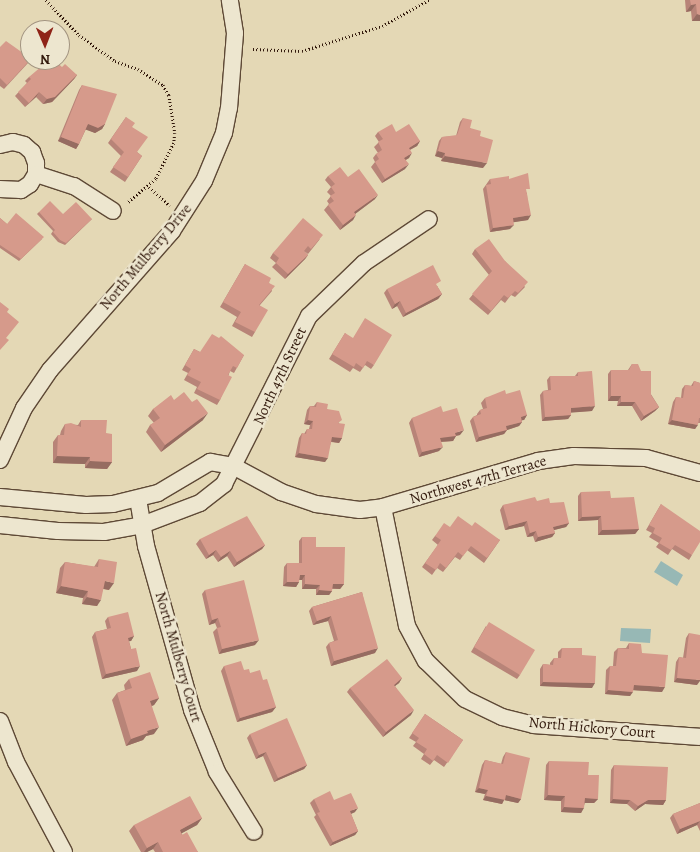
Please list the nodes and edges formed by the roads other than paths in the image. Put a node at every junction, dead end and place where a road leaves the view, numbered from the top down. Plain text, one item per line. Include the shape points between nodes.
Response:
1 (230, 0) edge
2 (0, 145) edge
3 (36, 174) junction
4 (0, 189) edge
5 (113, 211) road end
6 (429, 219) dead end
7 (0, 460) edge
8 (233, 466) junction
9 (700, 473) edge
10 (0, 497) edge
11 (138, 499) junction
12 (382, 507) junction
13 (142, 525) junction
14 (0, 526) edge
15 (0, 721) edge
16 (700, 737) edge
17 (254, 832) dead end
18 (64, 852) edge

1 - 7 street, North Mulberry Drive via 235,33 229,108 224,133 204,181 172,231 50,370 24,408
2 - 3 street via 12,142 24,145 32,152
3 - 4 street via 21,190
3 - 5 street via 74,186
6 - 8 street, North 47th Street via 364,263 309,316 252,435
8 - 11 street via 210,462 158,493
8 - 12 street, Northwest 47th Terrace via 281,492 316,504 336,509
8 - 13 street, North 47th Street via 224,484 200,503
9 - 12 street, Northwest 47th Terrace via 646,458 574,456 507,469
10 - 11 street via 86,505
11 - 13 street, North Mulberry Court
12 - 16 street, North Hickory Court via 407,626 426,661 465,699 502,717 534,725
13 - 14 street, North 47th Street via 88,532
13 - 17 street, North Mulberry Court via 181,677 195,718 217,772
15 - 18 street via 23,776

